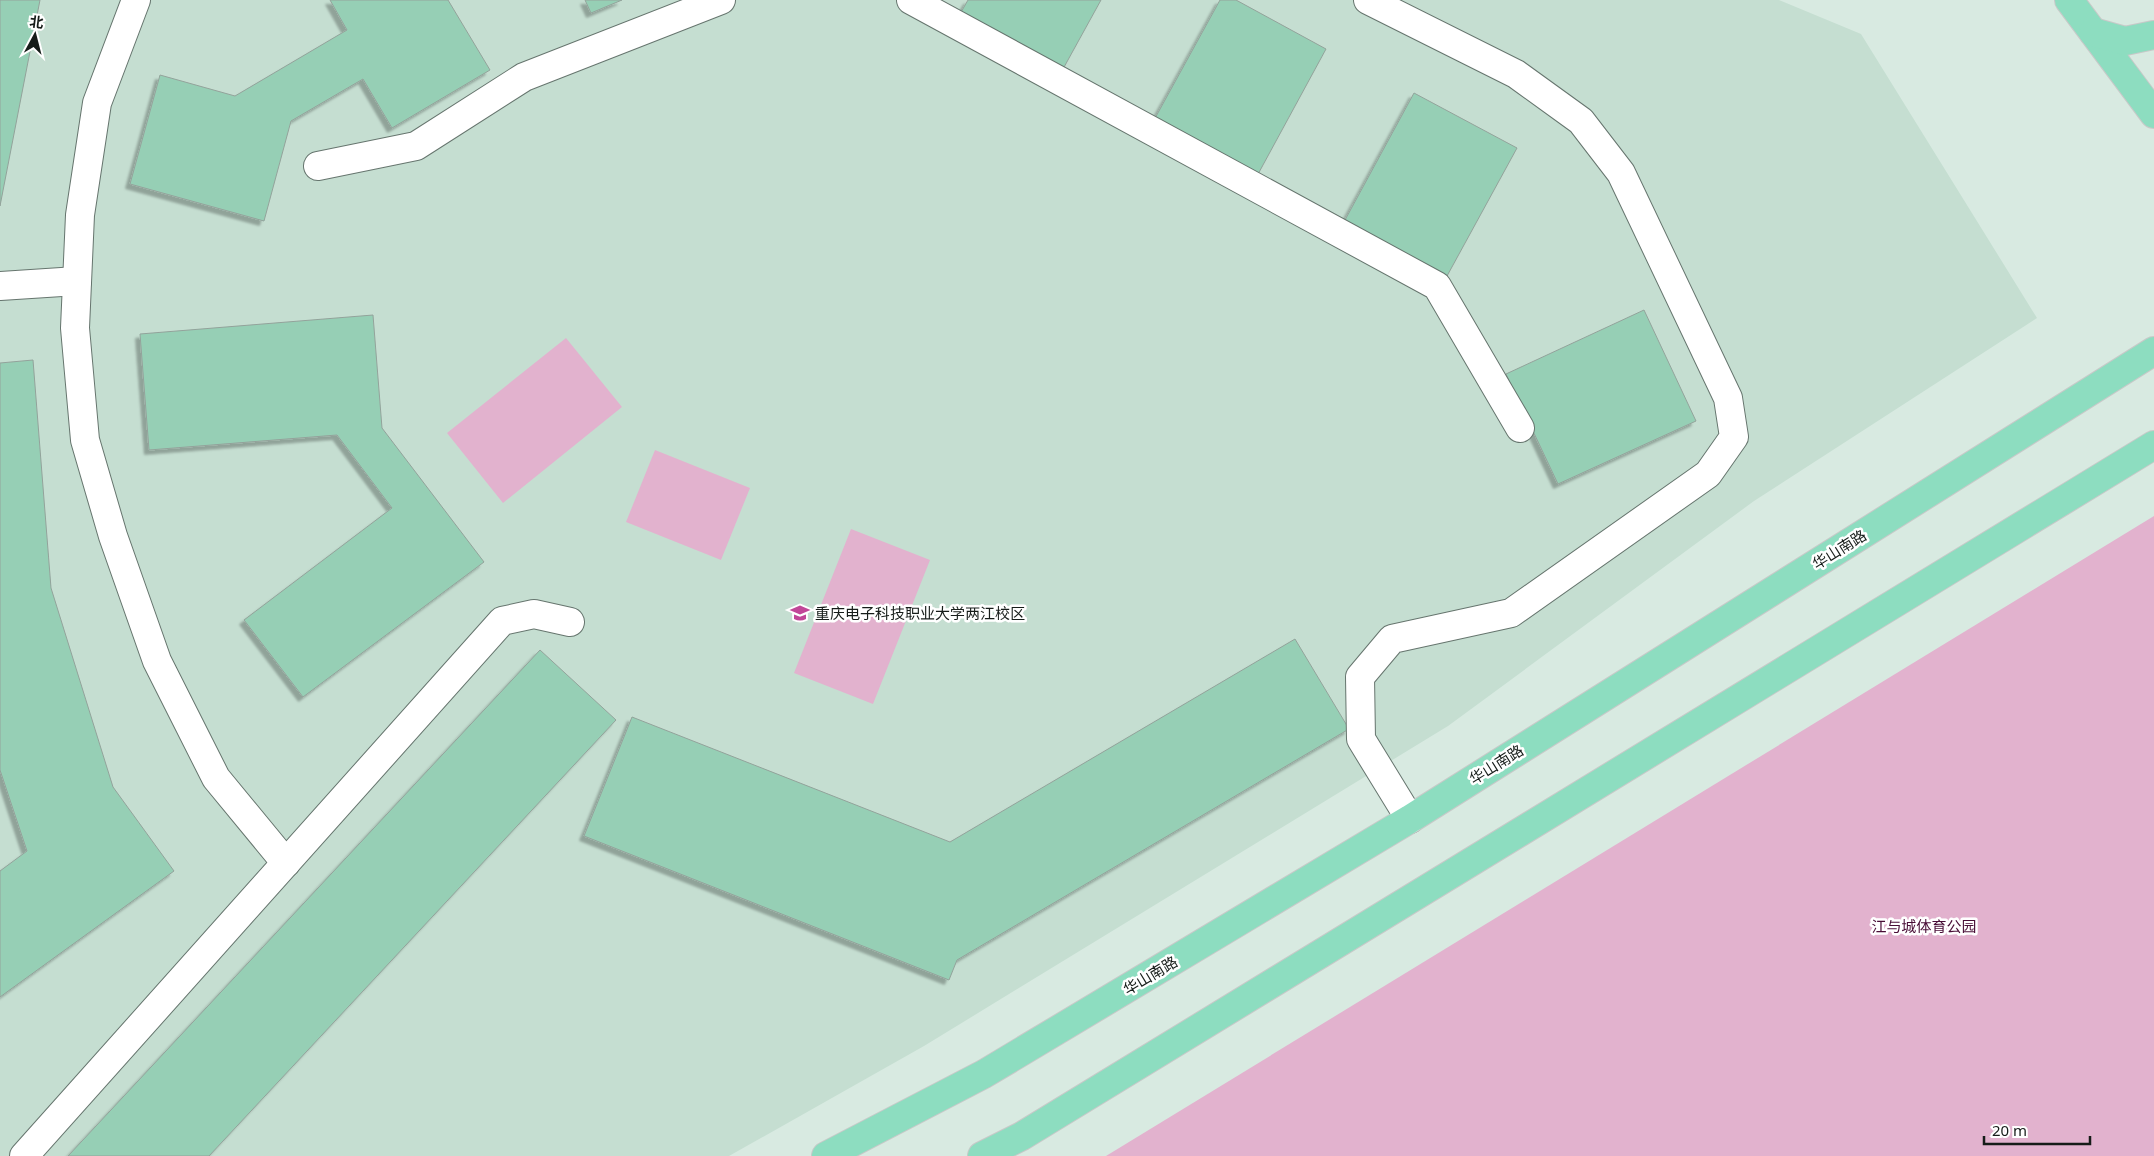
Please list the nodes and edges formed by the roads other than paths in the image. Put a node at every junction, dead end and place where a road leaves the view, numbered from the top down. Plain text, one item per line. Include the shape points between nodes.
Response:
1 (136, 0) edge
2 (721, 0) edge
3 (911, 0) edge
4 (1368, 0) edge
5 (2069, 0) edge
6 (2093, 32) junction
7 (2154, 36) edge
8 (2154, 114) edge
9 (318, 166) dead end
10 (77, 281) junction
11 (0, 286) edge
12 (2154, 351) edge
13 (1520, 428) dead end
14 (2154, 445) edge
15 (570, 622) dead end
16 (1410, 819) junction
17 (286, 863) junction
18 (24, 1156) edge
19 (826, 1156) edge
20 (982, 1156) edge

1 - 10 lane via 97,103 80,214
2 - 9 lane via 524,77 416,146
3 - 13 lane via 1437,286
4 - 16 lane via 1516,74 1581,121 1621,173 1728,398 1734,437 1708,474 1511,612 1392,639 1360,678 1361,739
5 - 6 main road
6 - 7 main road via 2125,40
6 - 8 main road
10 - 11 lane
10 - 17 lane via 75,328 85,440 113,536 157,661 216,778
12 - 16 main road, 华山南路
14 - 20 main road via 1022,1136
15 - 17 lane via 534,614 502,621
16 - 19 main road, 华山南路 via 984,1074
17 - 18 lane

